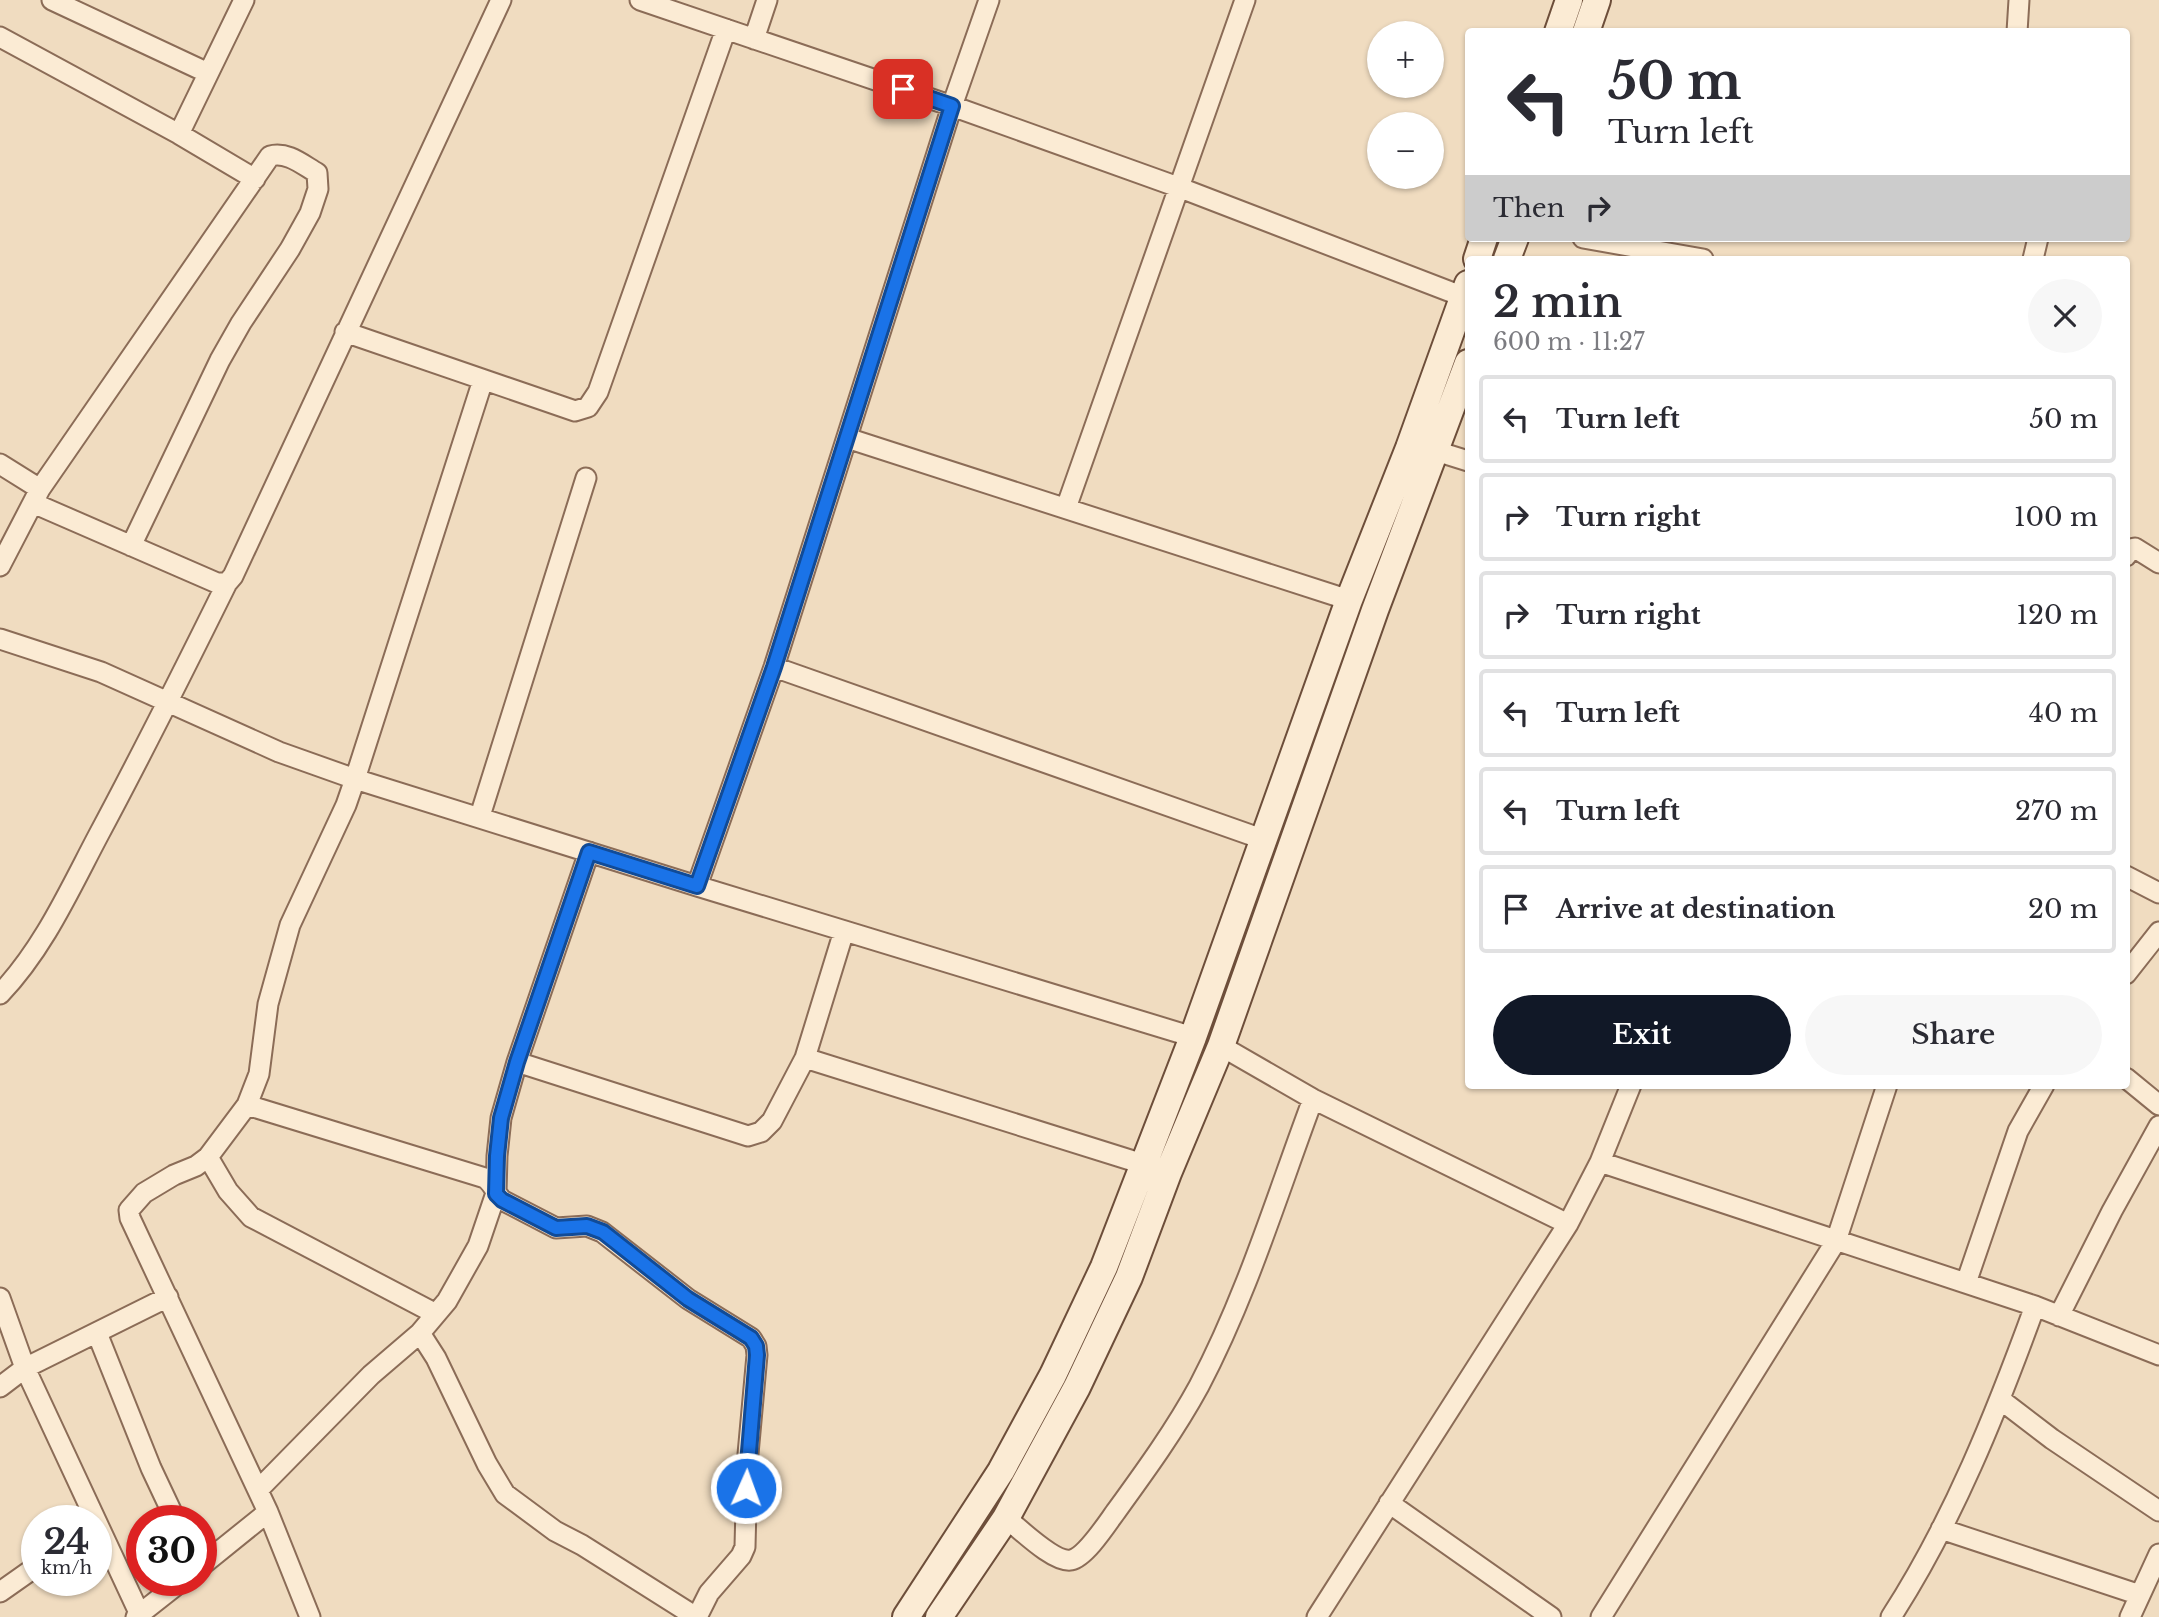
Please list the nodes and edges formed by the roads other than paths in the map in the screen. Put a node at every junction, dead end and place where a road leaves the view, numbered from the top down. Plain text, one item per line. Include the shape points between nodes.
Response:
1 (52, 0) edge
2 (244, 0) edge
3 (501, 0) edge
4 (640, 0) edge
5 (767, 0) edge
6 (989, 0) edge
7 (1245, 0) edge
8 (1569, 0) edge
9 (1597, 0) edge
10 (2019, 0) edge
11 (1559, 28) edge
12 (1587, 28) edge
13 (2017, 28) edge
14 (726, 29) junction
15 (0, 37) edge
16 (754, 39) junction
17 (208, 73) junction
18 (952, 106) junction
19 (179, 134) junction
20 (255, 179) junction
21 (1178, 187) junction
22 (1606, 242) edge
23 (1686, 256) edge
24 (1465, 291) edge
25 (1465, 294) edge
26 (345, 332) junction
27 (1465, 371) edge
28 (483, 380) junction
29 (847, 438) junction
30 (1436, 451) junction
31 (1465, 460) edge
32 (0, 464) edge
33 (586, 478) dead end
34 (37, 496) junction
35 (1066, 508) junction
36 (131, 546) junction
37 (2130, 549) edge
38 (2159, 563) edge
39 (0, 566) edge
40 (227, 583) junction
41 (1349, 600) junction
42 (0, 639) edge
43 (774, 667) junction
44 (169, 702) junction
45 (355, 779) junction
46 (480, 816) junction
47 (1265, 840) junction
48 (589, 852) junction
49 (2130, 878) edge
50 (697, 886) junction
51 (2159, 893) edge
52 (844, 931) junction
53 (2159, 932) edge
54 (2130, 969) edge
55 (0, 994) edge
56 (1193, 1037) junction
57 (1221, 1046) junction
58 (805, 1058) junction
59 (517, 1062) junction
60 (2130, 1081) edge
61 (1629, 1089) edge
62 (1886, 1089) edge
63 (2043, 1089) edge
64 (1313, 1099) junction
65 (247, 1105) junction
66 (2159, 1105) edge
67 (2159, 1126) edge
68 (208, 1157) junction
69 (1600, 1162) junction
70 (1143, 1164) junction
71 (496, 1194) junction
72 (1568, 1223) junction
73 (1836, 1241) junction
74 (1966, 1283) junction
75 (169, 1297) junction
76 (0, 1298) edge
77 (2035, 1306) junction
78 (436, 1314) junction
79 (2059, 1316) junction
80 (97, 1333) junction
81 (420, 1333) junction
82 (2159, 1355) edge
83 (25, 1368) junction
84 (0, 1387) edge
85 (2001, 1400) junction
86 (258, 1490) junction
87 (1389, 1503) junction
88 (89, 1505) edge
89 (168, 1505) edge
90 (2159, 1511) edge
91 (268, 1512) junction
92 (1006, 1518) junction
93 (1941, 1529) junction
94 (217, 1552) edge
95 (2159, 1554) edge
96 (112, 1556) edge
97 (21, 1577) edge
98 (0, 1592) edge
99 (2140, 1595) junction
100 (163, 1596) edge
101 (139, 1616) edge
102 (310, 1617) edge
103 (696, 1617) edge
104 (906, 1617) edge
105 (939, 1617) edge
106 (1317, 1617) edge
107 (1551, 1617) edge
108 (1601, 1617) edge
109 (1891, 1617) edge
110 (2130, 1617) edge

1 - 17 street
2 - 17 street
3 - 26 street
4 - 14 street
5 - 16 street
6 - 18 street
7 - 21 street
8 - 11 main road
9 - 12 main road
10 - 13 street
14 - 16 street
14 - 28 street via 598,392 588,407 575,411
15 - 19 street
16 - 18 street
17 - 19 street
18 - 21 street
18 - 29 street
19 - 20 street
20 - 34 street
20 - 36 street via 270,156 278,153 317,173 320,181 310,213 290,249 220,360
21 - 24 street
21 - 35 street
22 - 23 street
25 - 41 main road
26 - 28 street
26 - 40 street
27 - 30 main road
28 - 45 street
29 - 35 street
29 - 43 street
30 - 31 street
30 - 57 main road
32 - 34 street
33 - 46 street
34 - 36 street
34 - 39 street
35 - 41 street
36 - 40 street via 217,583
37 - 38 street
40 - 44 street
41 - 47 main road
42 - 44 street via 101,672
43 - 47 street
43 - 50 street
44 - 45 street via 278,752
44 - 55 street via 48,930
45 - 46 street
45 - 65 street via 290,925 268,1004 259,1074
46 - 48 street
47 - 56 main road
48 - 50 street
48 - 59 street
49 - 51 street
50 - 52 street
52 - 56 street
52 - 58 street
53 - 54 street
56 - 70 main road
57 - 64 street
57 - 92 main road via 1105,1330
58 - 59 street via 772,1122 748,1136
58 - 70 street
59 - 71 street via 501,1118
60 - 66 street
61 - 69 street
62 - 73 street
63 - 74 street via 2018,1131
64 - 72 street
64 - 92 street via 1231,1317 1199,1386 1161,1449 1105,1526 1081,1555 1058,1559
65 - 68 street
65 - 71 street via 485,1178
67 - 79 street
68 - 75 street via 144,1193 129,1210
68 - 78 street via 228,1191 251,1217
69 - 72 street
69 - 73 street
70 - 104 main road via 1104,1267 1053,1375 1001,1471
71 - 78 street via 478,1246
71 - 103 street via 556,1228 587,1226 603,1232 756,1346 745,1547
72 - 87 street
73 - 74 street
73 - 108 street
74 - 77 street
75 - 80 street
75 - 86 street
76 - 83 street
77 - 79 street
77 - 85 street
78 - 81 street
79 - 82 street
80 - 83 street
80 - 89 street
81 - 86 street via 371,1375
81 - 103 street via 505,1494 555,1531
83 - 84 street
83 - 88 street
85 - 90 street
85 - 93 street
86 - 91 street
87 - 106 street
87 - 107 street
91 - 94 street
91 - 102 street
92 - 105 main road
93 - 99 street
93 - 109 street
95 - 99 street
96 - 101 street
97 - 98 street
99 - 110 street
100 - 101 street

